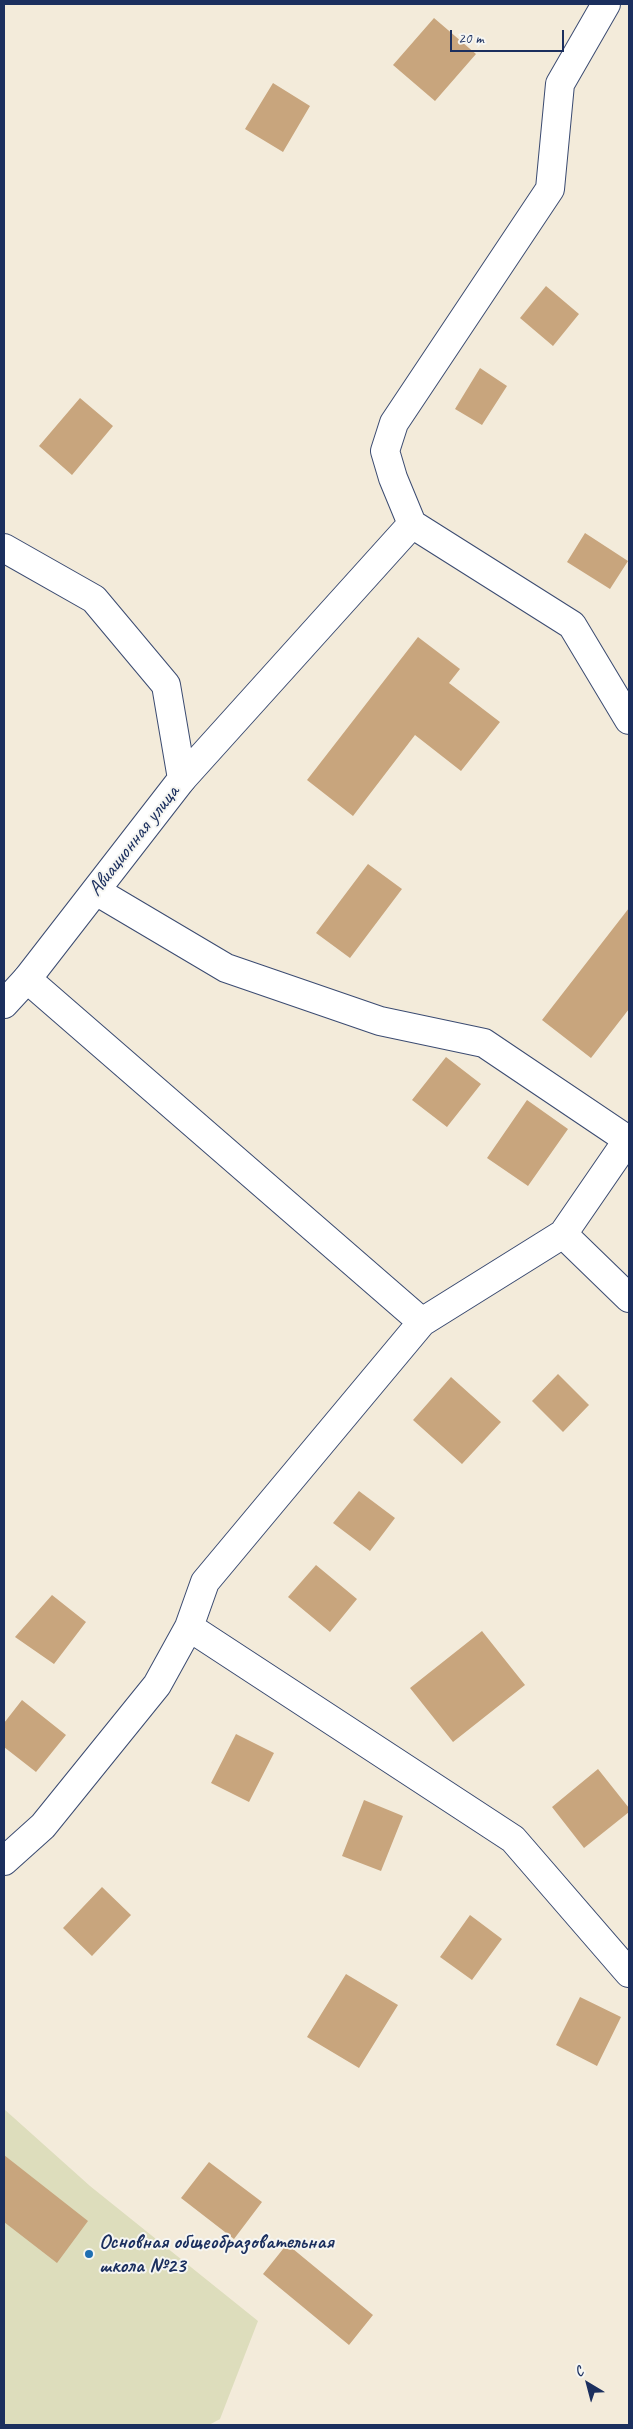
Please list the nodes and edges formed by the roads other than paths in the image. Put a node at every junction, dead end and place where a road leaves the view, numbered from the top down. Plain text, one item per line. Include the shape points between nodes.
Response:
1 (606, 4) edge
2 (412, 524) junction
3 (4, 548) edge
4 (629, 720) edge
5 (182, 779) junction
6 (96, 891) junction
7 (27, 979) junction
8 (4, 1004) edge
9 (629, 1139) edge
10 (563, 1234) junction
11 (629, 1298) edge
12 (422, 1322) junction
13 (189, 1627) junction
14 (4, 1861) edge
15 (629, 1974) edge

1 - 2 street via 560,84 550,189 394,422 386,451
2 - 4 street via 572,625
2 - 5 street
3 - 5 street, Авиационная улица via 94,599 166,685
5 - 6 street, Авиационная улица
6 - 7 street, Авиационная улица
6 - 9 street via 226,968 380,1021 484,1043
7 - 8 street, Авиационная улица
7 - 12 street
9 - 10 street
10 - 11 street
10 - 12 street
12 - 13 street via 205,1582
13 - 14 street via 157,1685 43,1826
13 - 15 street via 513,1839

